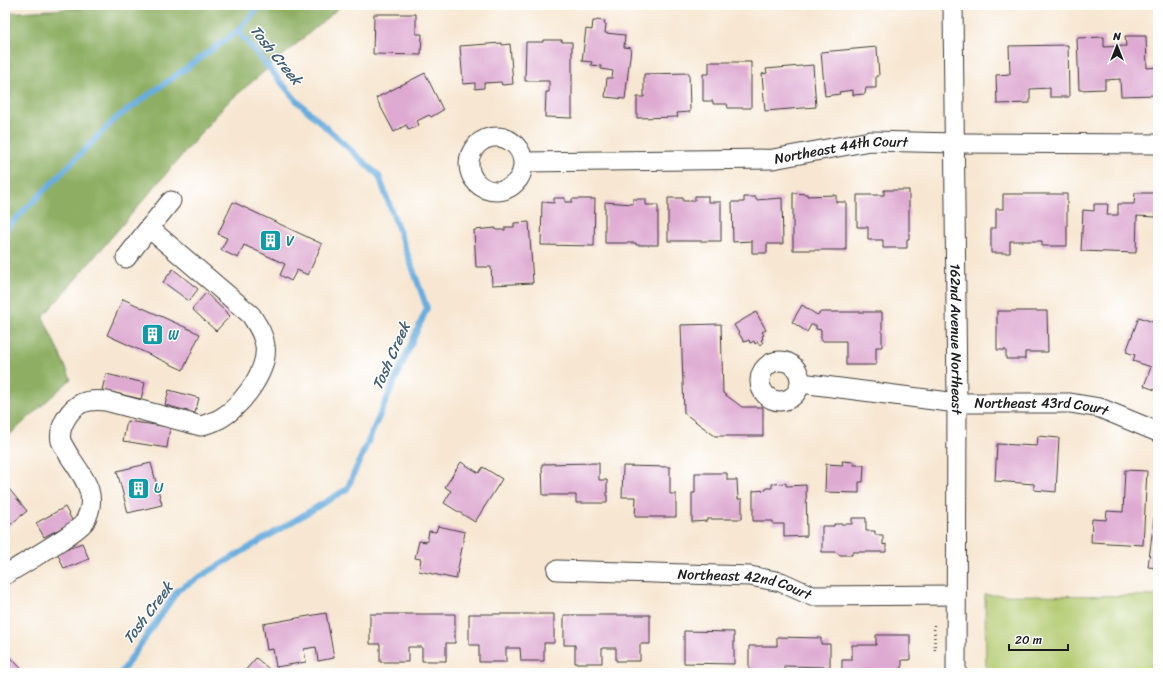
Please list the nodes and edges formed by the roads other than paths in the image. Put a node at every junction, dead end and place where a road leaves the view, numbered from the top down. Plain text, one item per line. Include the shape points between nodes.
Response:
1 (953, 5) edge
2 (955, 143) junction
3 (1158, 144) edge
4 (524, 162) dead end
5 (172, 201) dead end
6 (149, 228) junction
7 (126, 258) dead end
8 (801, 383) dead end
9 (957, 403) junction
10 (1158, 432) edge
11 (557, 570) dead end
12 (5, 575) edge
13 (956, 595) junction
14 (956, 673) edge

1 - 2 street, 162nd Avenue Northeast
2 - 3 street, Northeast 44th Court
2 - 4 street, Northeast 44th Court via 870,141 773,160
2 - 9 street, 162nd Avenue Northeast
5 - 6 street
6 - 7 street
6 - 12 street via 251,315 262,333 266,347 263,366 256,382 230,412 216,421 201,426 106,401 95,400 81,404 70,413 62,426 61,440 88,484 91,498 85,522
8 - 9 street, Northeast 43rd Court
9 - 10 street, Northeast 43rd Court via 1070,403 1100,408
9 - 13 street, 162nd Avenue Northeast
11 - 13 street, Northeast 42nd Court via 750,576 781,582 812,596
13 - 14 street, 162nd Avenue Northeast

